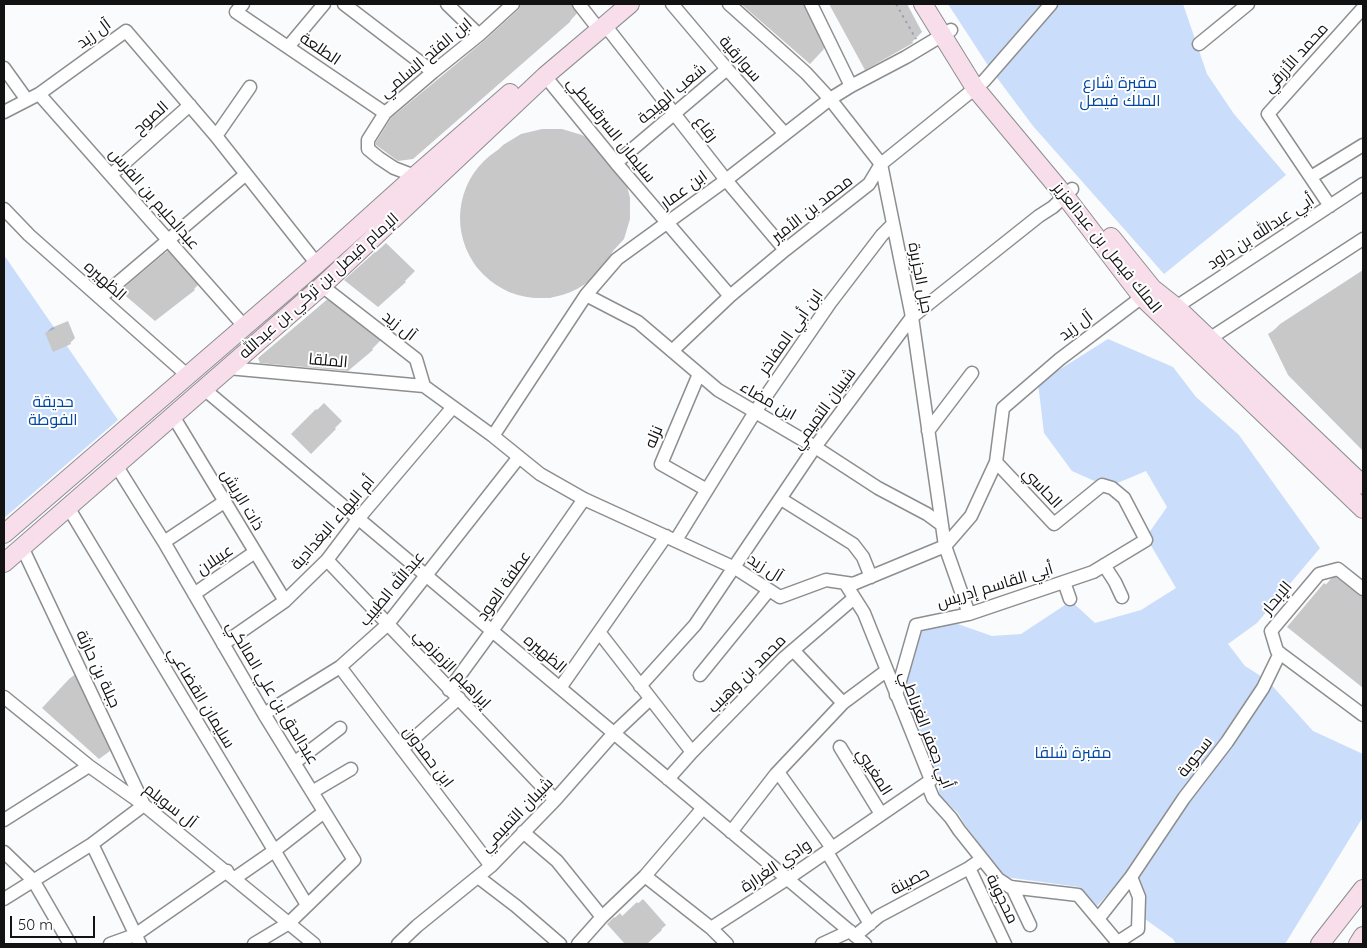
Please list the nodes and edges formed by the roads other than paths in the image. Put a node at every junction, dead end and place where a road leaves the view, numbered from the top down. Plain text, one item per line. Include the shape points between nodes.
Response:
1 (324, 4) edge
2 (344, 4) edge
3 (447, 4) edge
4 (513, 4) edge
5 (579, 4) edge
6 (615, 4) edge
7 (630, 4) edge
8 (672, 4) edge
9 (729, 4) edge
10 (811, 4) edge
11 (923, 4) edge
12 (936, 4) edge
13 (1050, 4) edge
14 (1248, 4) edge
15 (240, 8) edge
16 (1363, 8) edge
17 (599, 23) junction
18 (946, 33) junction
19 (479, 35) junction
20 (1199, 44) dead end
21 (288, 47) junction
22 (4, 68) edge
23 (727, 69) junction
24 (432, 72) junction
25 (545, 76) junction
26 (980, 85) junction
27 (851, 86) junction
28 (250, 87) dead end
29 (39, 94) junction
30 (830, 99) junction
31 (28, 100) junction
32 (190, 105) junction
33 (4, 112) edge
34 (385, 113) junction
35 (674, 114) junction
36 (785, 134) junction
37 (216, 136) junction
38 (1363, 145) edge
39 (616, 163) junction
40 (881, 164) junction
41 (246, 174) junction
42 (111, 175) junction
43 (415, 176) junction
44 (1311, 178) junction
45 (726, 180) junction
46 (1363, 184) edge
47 (1068, 192) junction
48 (1330, 206) junction
49 (4, 209) edge
50 (667, 223) junction
51 (893, 224) junction
52 (168, 239) junction
53 (1363, 239) edge
54 (785, 250) junction
55 (317, 264) junction
56 (322, 286) junction
57 (586, 295) junction
58 (730, 296) junction
59 (1142, 297) junction
60 (100, 298) junction
61 (1176, 307) junction
62 (912, 317) junction
63 (244, 326) junction
64 (1209, 339) junction
65 (672, 350) junction
66 (228, 368) junction
67 (972, 373) dead end
68 (699, 374) junction
69 (187, 375) junction
70 (424, 386) junction
71 (204, 389) junction
72 (453, 407) junction
73 (755, 412) junction
74 (172, 416) junction
75 (928, 432) junction
76 (494, 436) junction
77 (815, 447) junction
78 (519, 457) junction
79 (996, 462) junction
80 (116, 465) junction
81 (1363, 485) edge
82 (707, 490) junction
83 (584, 499) junction
84 (781, 499) junction
85 (224, 502) junction
86 (68, 507) junction
87 (1363, 509) edge
88 (358, 519) junction
89 (942, 525) junction
90 (4, 534) edge
91 (671, 538) junction
92 (1146, 540) joint
93 (164, 542) junction
94 (945, 546) junction
95 (22, 547) junction
96 (255, 552) junction
97 (327, 560) junction
98 (4, 563) edge
99 (1104, 565) junction
100 (735, 568) junction
101 (426, 576) junction
102 (871, 577) junction
103 (1064, 582) junction
104 (845, 583) junction
105 (1363, 589) edge
106 (769, 590) junction
107 (194, 594) junction
108 (1122, 597) dead end
109 (854, 598) junction
110 (1070, 599) dead end
111 (285, 601) junction
112 (969, 614) junction
113 (387, 625) junction
114 (492, 631) junction
115 (599, 632) junction
116 (223, 644) junction
117 (793, 650) junction
118 (1280, 654) junction
119 (340, 667) junction
120 (886, 671) junction
121 (700, 675) dead end
122 (640, 686) junction
123 (560, 688) junction
124 (454, 694) junction
125 (896, 695) junction
126 (4, 697) edge
127 (650, 699) junction
128 (843, 703) junction
129 (264, 714) junction
130 (1363, 715) edge
131 (340, 728) dead end
132 (614, 733) junction
133 (840, 747) dead end
134 (402, 749) junction
135 (692, 752) junction
136 (294, 763) junction
137 (89, 766) junction
138 (351, 770) dead end
139 (778, 772) junction
140 (668, 779) junction
141 (927, 782) junction
142 (312, 792) junction
143 (555, 800) junction
144 (144, 805) junction
145 (703, 808) junction
146 (324, 812) junction
147 (881, 814) junction
148 (4, 820) edge
149 (523, 832) junction
150 (731, 832) junction
151 (92, 844) junction
152 (830, 850) junction
153 (274, 851) junction
154 (4, 852) edge
155 (982, 859) junction
156 (491, 866) junction
157 (969, 868) junction
158 (231, 874) junction
159 (645, 876) junction
160 (478, 877) junction
161 (1131, 877) junction
162 (787, 879) junction
163 (33, 880) junction
164 (1012, 887) junction
165 (1363, 889) edge
166 (4, 899) edge
167 (307, 905) junction
168 (602, 917) junction
169 (1098, 919) junction
170 (289, 923) junction
171 (870, 924) junction
172 (1030, 925) dead end
173 (712, 928) junction
174 (853, 933) junction
175 (1363, 936) edge
176 (138, 940) edge
177 (1118, 943) edge
178 (70, 944) edge
179 (110, 944) edge
180 (254, 944) edge
181 (314, 944) edge
182 (398, 944) edge
183 (560, 944) edge
184 (578, 944) edge
185 (727, 944) edge
186 (822, 944) edge
187 (866, 944) edge
188 (1005, 944) edge
189 (1320, 944) edge
190 (1358, 944) edge

1 - 21 street
2 - 24 street
3 - 19 street
4 - 19 street, ابن الفتح السلمي
5 - 17 street, رفاع
6 - 17 main road, الإمام فيصل بن تركي بن عبدالله
7 - 17 main road, الإمام فيصل بن تركي بن عبدالله
8 - 23 street, سوارقية
9 - 30 street, جبل الجزيرة
10 - 27 street
11 - 18 main road, الملك فيصل بن عبدالعزيز
12 - 18 main road, الملك فيصل بن عبدالعزيز
13 - 26 street, محمد بن الأمير
14 - 20 street
15 - 21 street, الطلعة
16 - 44 street, محمد الأزرقي via 1268,114
17 - 25 main road, الإمام فيصل بن تركي بن عبدالله
17 - 35 street, رفاع
17 - 43 main road, الإمام فيصل بن تركي بن عبدالله
18 - 26 main road, الملك فيصل بن عبدالعزيز
18 - 27 street, ابن عمار
19 - 24 street, ابن الفتح السلمي
21 - 34 street, الطلعة
22 - 31 street
23 - 35 street, شعب الهيجة
23 - 36 street, سوارقية
24 - 34 street, ابن الفتح السلمي
25 - 39 street, سليمان السرقسطي
25 - 56 main road, الإمام فيصل بن تركي بن عبدالله
26 - 40 street, محمد بن الأمير
26 - 47 main road, الملك فيصل بن عبدالعزيز
27 - 30 street, ابن عمار
28 - 37 street
29 - 31 street, آل زيد
29 - 32 street, آل زيد via 126,30
29 - 42 street, عبدالحليم بن الفرس
30 - 36 street, ابن عمار
30 - 40 street, جبل الجزيرة
31 - 33 street, آل زيد
32 - 37 street, آل زيد
32 - 42 street, الصوح
34 - 43 street, ابن الفتح السلمي via 368,140 368,149 394,168
35 - 39 street, شعب الهيجة
35 - 45 street, رفاع
36 - 45 street, ابن عمار
37 - 41 street, آل زيد
38 - 44 street
39 - 50 street, سليمان السرقسطي
40 - 51 street, جبل الجزيرة
40 - 54 street, محمد بن الأمير via 869,184
41 - 52 street
41 - 55 street, آل زيد
42 - 52 street, عبدالحليم بن الفرس
43 - 55 main road, الإمام فيصل بن تركي بن عبدالله
44 - 48 street, محمد الأزرقي
45 - 50 street, ابن عمار
45 - 54 street, رفاع
46 - 48 street, أبي عبدالله بن داود
47 - 59 main road, الملك فيصل بن عبدالعزيز
47 - 61 main road, الملك فيصل بن عبدالعزيز via 1152,288
47 - 62 street, شيبان التميمي
48 - 61 street, أبي عبدالله بن داود
49 - 60 street, الظهيره
50 - 57 street, ابن عمار via 617,259
50 - 58 street, سليمان السرقسطي
51 - 62 street, جبل الجزيرة
51 - 73 street, ابن أبي المفاخر via 830,302
52 - 60 street
52 - 63 street, عبدالحليم بن الفرس
53 - 64 street
54 - 58 street, محمد بن الأمير
55 - 63 main road, الإمام فيصل بن تركي بن عبدالله
56 - 66 main road, الإمام فيصل بن تركي بن عبدالله
56 - 70 street, آل زيد via 416,359
57 - 65 street, ابن مضاء via 638,322
57 - 76 street, ابن عمار
58 - 65 street, محمد بن الأمير
59 - 79 street, آل زيد via 1060,359 1004,408
59 - 87 main road, الملك فيصل بن عبدالعزيز
60 - 69 street, الظهيره
61 - 64 main road, الملك فيصل بن عبدالعزيز
62 - 75 street, جبل الجزيرة
62 - 77 street, شيبان التميمي
63 - 69 main road, الإمام فيصل بن تركي بن عبدالله
64 - 81 main road, الملك فيصل بن عبدالعزيز
65 - 68 street, ابن مضاء
66 - 70 street, الملقا
66 - 71 main road, الإمام فيصل بن تركي بن عبدالله
67 - 75 street
68 - 73 street, ابن مضاء via 718,390
68 - 82 street, نزله via 661,464
69 - 90 main road, الإمام فيصل بن تركي بن عبدالله
70 - 72 street, آل زيد
71 - 74 main road, الإمام فيصل بن تركي بن عبدالله
71 - 88 street, الظهيره
72 - 76 street, آل زيد
72 - 88 street, أم البهاء البغدادية
73 - 77 street, ابن مضاء
73 - 82 street, ابن أبي المفاخر
74 - 80 main road, الإمام فيصل بن تركي بن عبدالله
74 - 85 street, ذات الريش
75 - 89 street, جبل الجزيرة
76 - 78 street, آل زيد
77 - 84 street, شيبان التميمي
77 - 89 street, ابن مضاء
78 - 83 street, آل زيد via 540,474
78 - 101 street, عبدالله الطبيب
79 - 92 street, الحاسي via 1054,524 1102,485 1112,488 1124,498
79 - 94 street, آل زيد via 971,516
80 - 86 main road, الإمام فيصل بن تركي بن عبدالله
80 - 93 street, عبدالحق بن علي المالكي
82 - 91 street, ابن أبي المفاخر
83 - 91 street, آل زيد
83 - 114 street, عطفة العود
84 - 100 street, شيبان التميمي
84 - 102 street via 853,544 863,557
85 - 93 street
85 - 96 street, ذات الريش
86 - 95 main road, الإمام فيصل بن تركي بن عبدالله
86 - 153 street, سليمان القضاعي
88 - 97 street, أم البهاء البغدادية
88 - 101 street, الظهيره
89 - 94 street, جبل الجزيرة
91 - 100 street, آل زيد
91 - 115 street, ابن أبي المفاخر
92 - 99 street, أبي القاسم إدريس
93 - 107 street, عبدالحق بن علي المالكي
94 - 102 street, آل زيد
94 - 112 street, جبل الجزيرة
95 - 98 main road, الإمام فيصل بن تركي بن عبدالله
95 - 144 street, جبلة بن حارثة
96 - 107 street, عبيلان
96 - 111 street, ذات الريش
97 - 111 street, أم البهاء البغدادية
97 - 113 street, إبراهيم الزمزمي
99 - 103 street, أبي القاسم إدريس
99 - 108 street
100 - 106 street, آل زيد
100 - 122 street, شيبان التميمي via 695,625
101 - 113 street, عبدالله الطبيب
101 - 114 street, الظهيره
102 - 104 street, آل زيد via 852,584
103 - 110 street
103 - 112 street, أبي القاسم إدريس
104 - 106 street, آل زيد via 826,580 780,597
104 - 109 street, أبي جعفر الغرناطي
105 - 118 street, الإبحار via 1338,568 1319,574 1271,631
106 - 121 street
107 - 116 street, عبدالحق بن علي المالكي
109 - 117 street, محمد بن وهيب
109 - 120 street, أبي جعفر الغرناطي via 864,613
111 - 116 street, أم البهاء البغدادية
112 - 125 street, أبي القاسم إدريس via 916,625
113 - 119 street, عبدالله الطبيب
113 - 124 street, إبراهيم الزمزمي
114 - 123 street, الظهيره
114 - 124 street, عطفة العود
115 - 122 street
115 - 123 street, ابن أبي المفاخر
116 - 129 street, عبدالحق بن علي المالكي
117 - 128 street
117 - 135 street, محمد بن وهيب
118 - 130 street
118 - 161 street, سحوبة via 1263,688 1227,742 1184,798
119 - 129 street, عبدالله الطبيب
119 - 134 street, ابن حمدون
120 - 125 street, أبي جعفر الغرناطي
120 - 128 street
122 - 127 street
123 - 132 street, الظهيره
124 - 134 street, عطفة العود
124 - 143 street, إبراهيم الزمزمي
125 - 141 street, أبي جعفر الغرناطي via 931,780
126 - 137 street, آل سويلم
127 - 132 street, شيبان التميمي
127 - 135 street
128 - 139 street
129 - 136 street, عبدالحق بن علي المالكي
131 - 136 street
132 - 140 street, الظهيره
132 - 143 street, شيبان التميمي
133 - 147 street, المغيبي
134 - 156 street, ابن حمدون
135 - 140 street, محمد بن وهيب
136 - 142 street, عبدالحق بن علي المالكي
137 - 144 street, آل سويلم
137 - 148 street
138 - 142 street
139 - 150 street
139 - 152 street
140 - 145 street, الظهيره
141 - 147 street, وادي الغرارة
141 - 155 street, أبي جعفر الغرناطي via 933,798
142 - 146 street, عبدالحق بن علي المالكي
143 - 149 street, شيبان التميمي
144 - 151 street
144 - 158 street, آل سويلم
145 - 150 street, الظهيره
145 - 159 street
146 - 153 street
146 - 167 street, عبدالحق بن علي المالكي via 354,860
147 - 152 street, وادي الغرارة
149 - 156 street, شيبان التميمي
149 - 168 street via 557,861
150 - 162 street, الظهيره
151 - 163 street
151 - 176 street
152 - 162 street, وادي الغرارة
152 - 171 street
153 - 158 street
153 - 167 street, سليمان القضاعي
154 - 163 street
155 - 157 street, حصينة
155 - 164 street, أبي جعفر الغرناطي via 998,879
156 - 160 street, شيبان التميمي
157 - 171 street, حصينة via 879,916
157 - 188 street, محجوبة
158 - 170 street, آل سويلم
158 - 176 street
159 - 168 street
159 - 173 street
160 - 182 street, شيبان التميمي
160 - 183 street
161 - 169 street, سحوبة
161 - 177 street via 1139,897 1138,930
162 - 173 street, وادي الغرارة
162 - 174 street, الظهيره
163 - 166 street
163 - 178 street
164 - 169 street via 1078,895
164 - 172 street
165 - 189 main road
167 - 170 street, عبدالحق بن علي المالكي
168 - 184 street
169 - 177 street
170 - 180 street, عبدالحق بن علي المالكي
170 - 181 street, آل سويلم
171 - 174 street, حصينة
173 - 185 street
174 - 186 street, حصينة
174 - 187 street, الظهيره
175 - 190 main road
176 - 179 street

